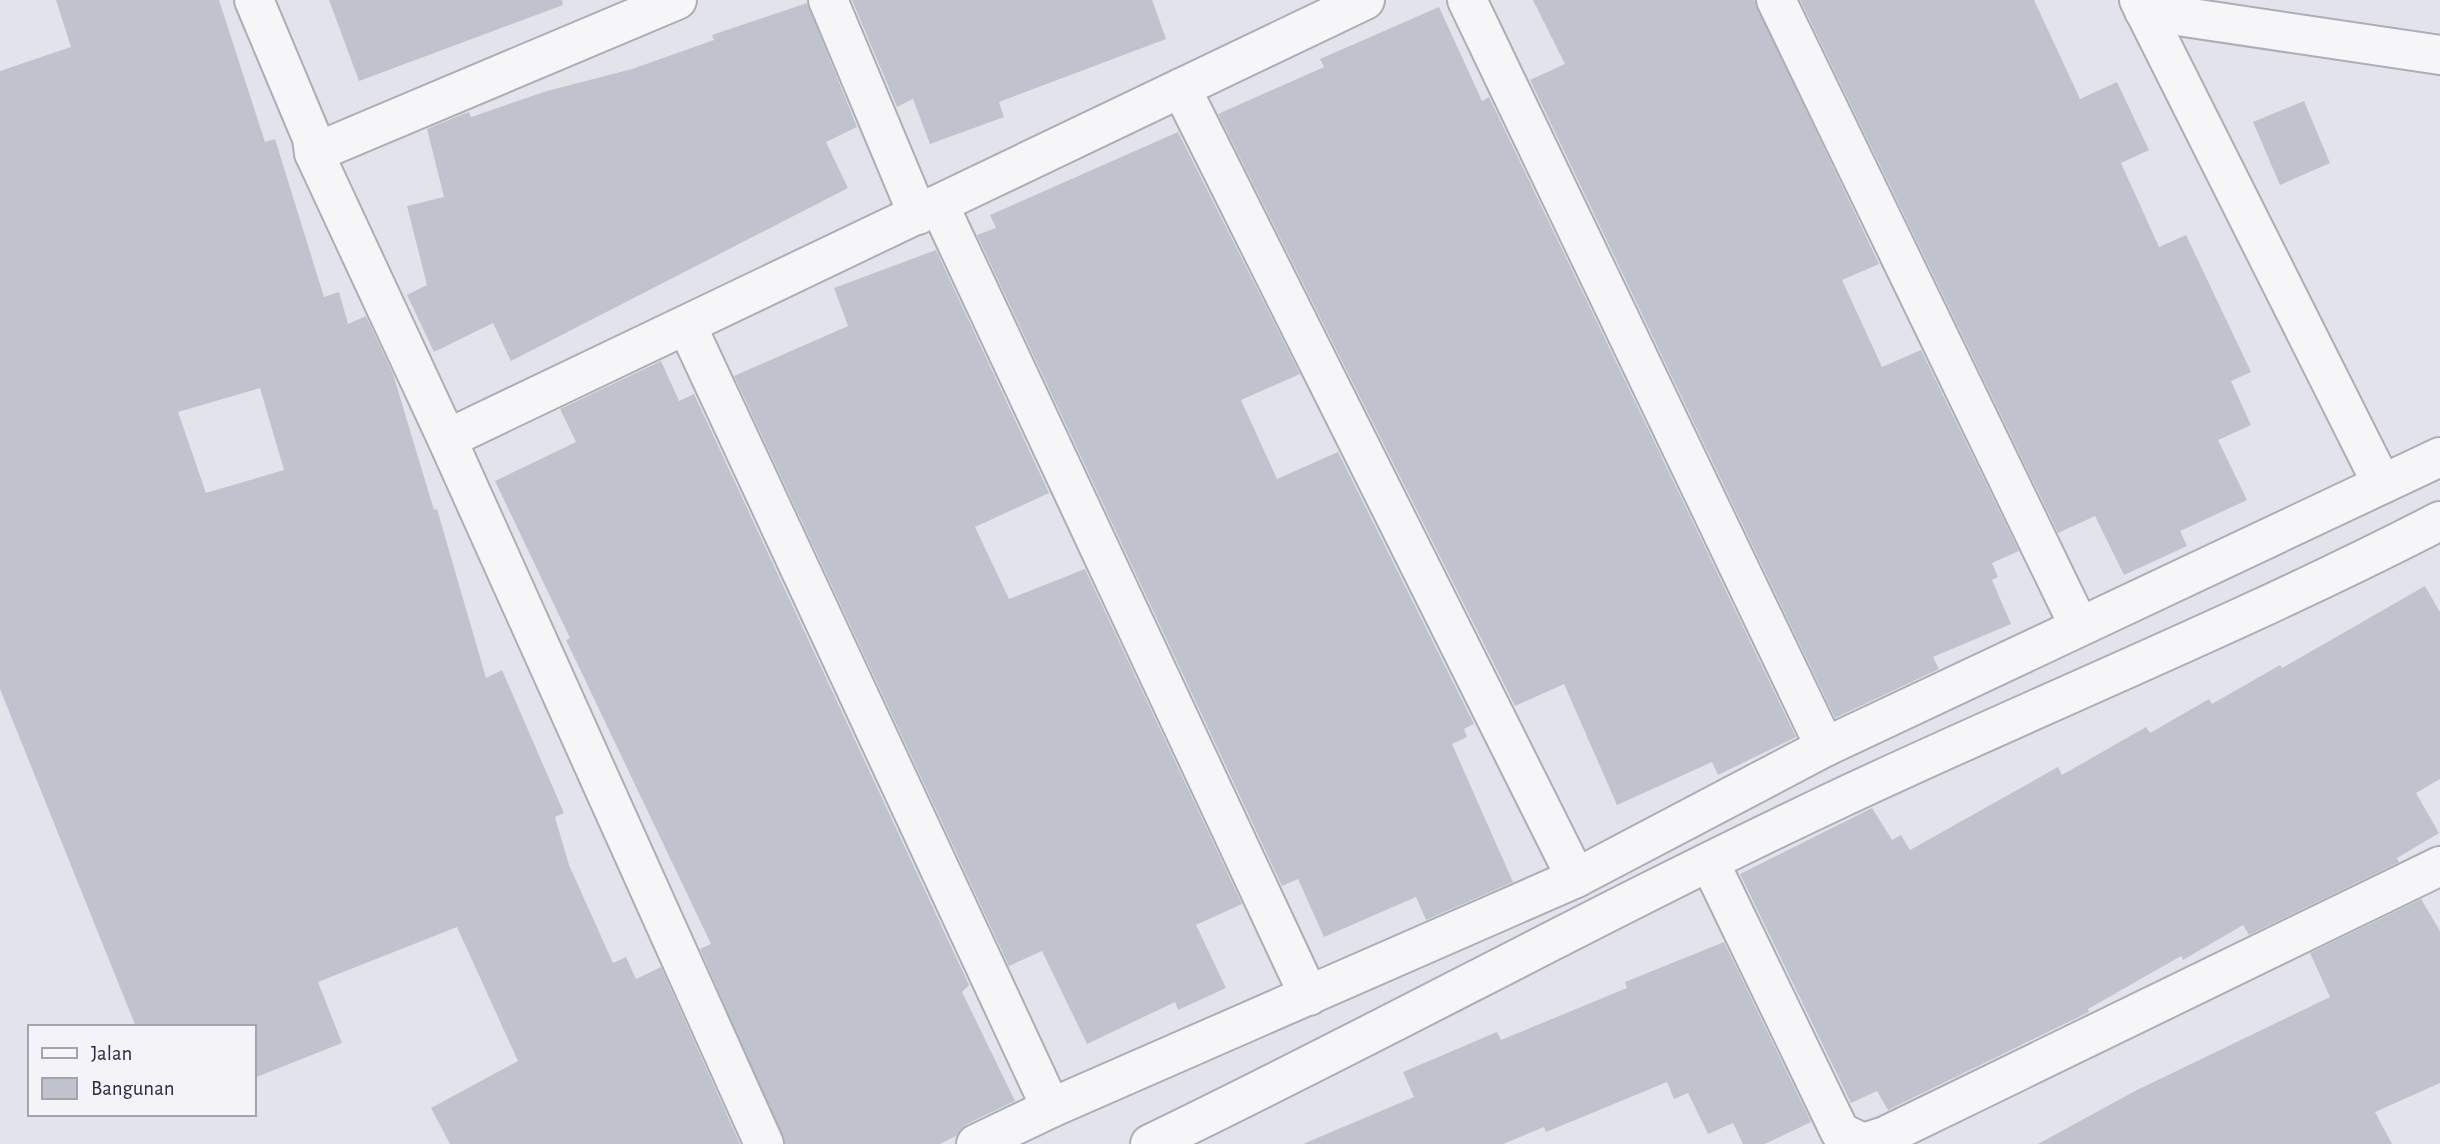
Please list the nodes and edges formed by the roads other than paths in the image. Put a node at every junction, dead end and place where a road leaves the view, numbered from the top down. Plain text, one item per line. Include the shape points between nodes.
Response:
1 (254, 0) edge
2 (677, 0) edge
3 (828, 0) edge
4 (1365, 0) edge
5 (1467, 0) edge
6 (1776, 0) edge
7 (2141, 6) edge
8 (2440, 55) edge
9 (1181, 88) junction
10 (314, 153) junction
11 (928, 210) junction
12 (687, 326) junction
13 (447, 439) junction
14 (2440, 457) edge
15 (2382, 484) junction
16 (2440, 521) edge
17 (2079, 626) junction
18 (1825, 747) junction
19 (1710, 863) junction
20 (2440, 866) edge
21 (1576, 878) junction
22 (1309, 996) junction
23 (1051, 1108) junction
24 (764, 1144) edge
25 (976, 1144) edge
26 (1150, 1144) edge

1 - 10 street via 312,138
2 - 10 street
3 - 11 street
4 - 9 street
5 - 18 street
6 - 17 street
7 - 8 street
7 - 15 street
9 - 11 street
9 - 21 street
10 - 13 street
11 - 12 street
11 - 22 street
12 - 13 street
12 - 23 street
13 - 24 street
14 - 15 street
15 - 17 street
16 - 19 street via 2106,679 1844,796
17 - 18 street
18 - 21 street
19 - 20 street via 1840,1132 1863,1143
19 - 26 street
21 - 22 street
22 - 23 street
23 - 25 street

